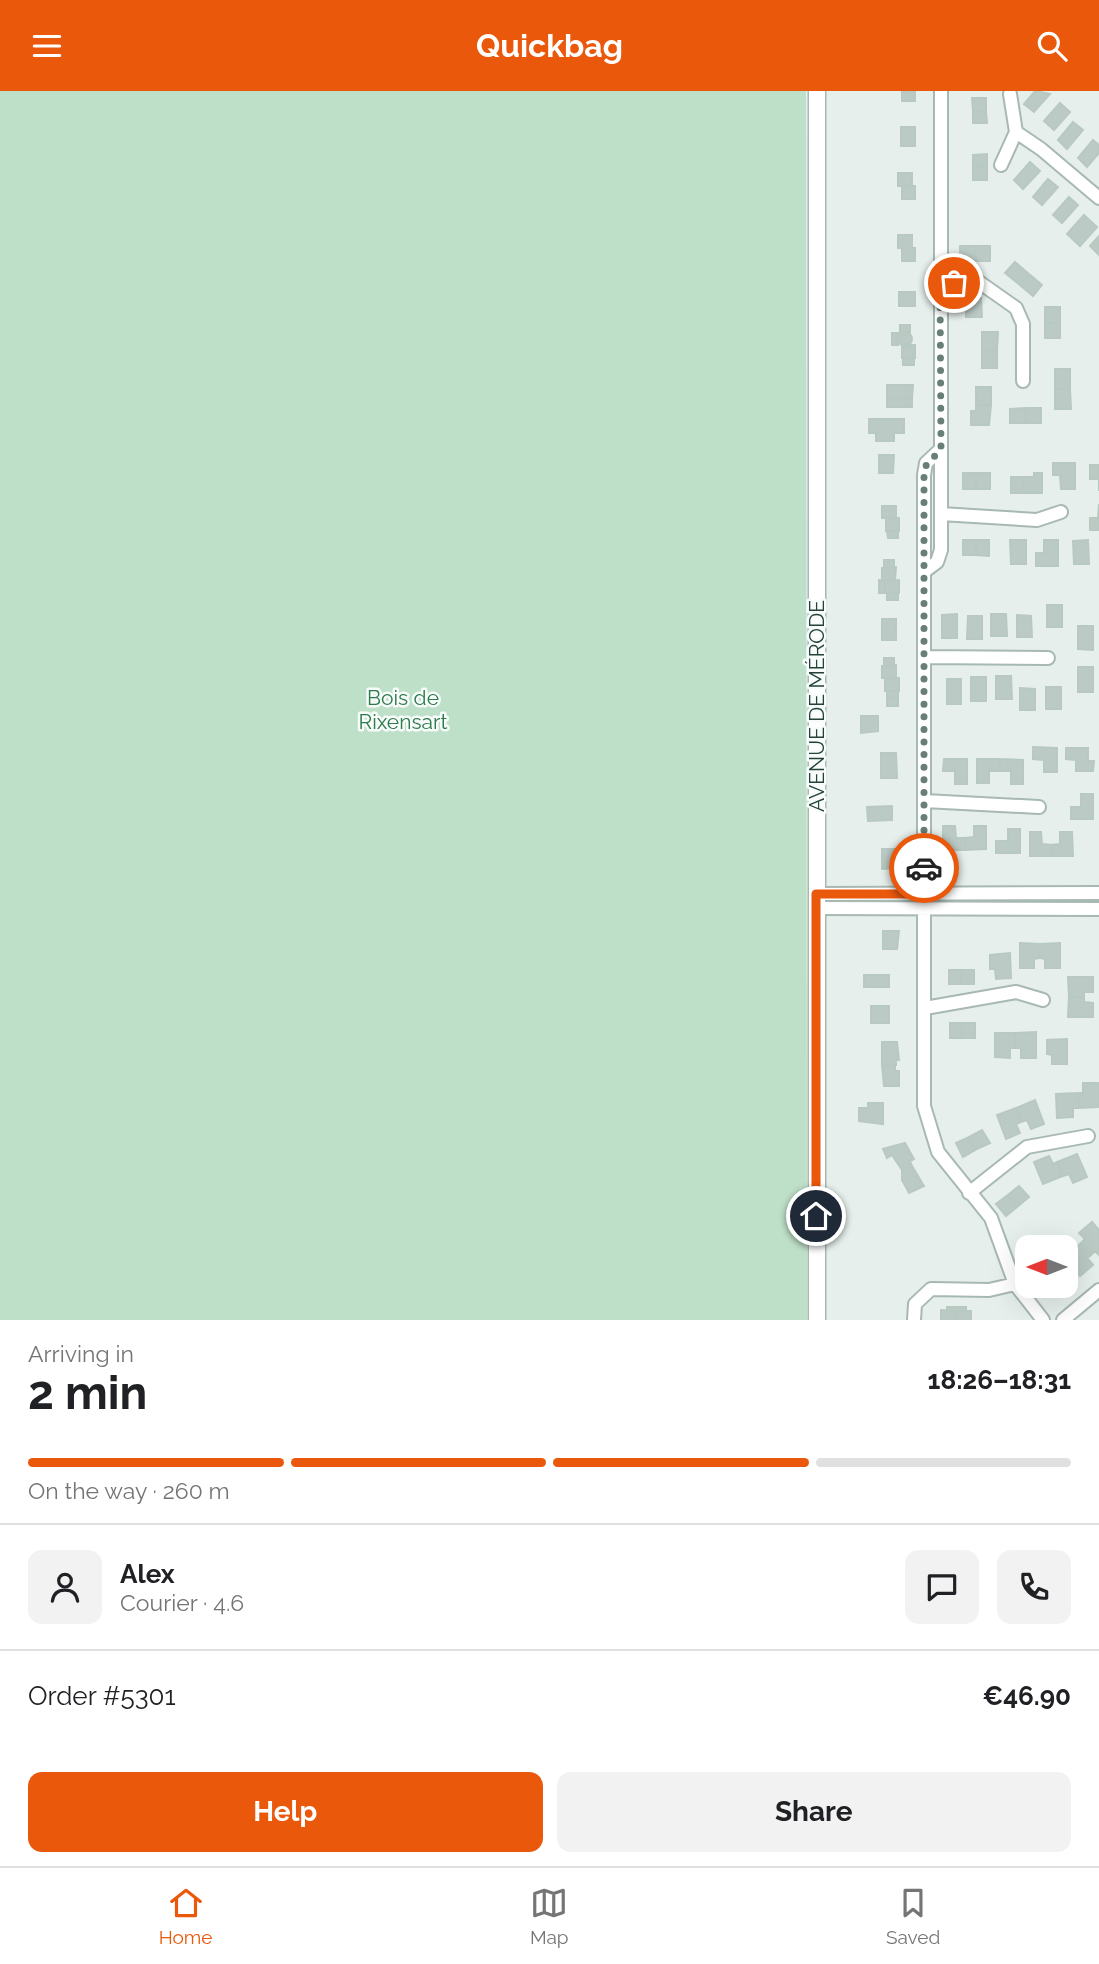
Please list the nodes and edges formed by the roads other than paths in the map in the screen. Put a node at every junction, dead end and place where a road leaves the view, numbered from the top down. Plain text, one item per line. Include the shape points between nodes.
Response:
1 (817, 91) edge
2 (941, 91) edge
3 (1010, 94) dead end
4 (1016, 132) junction
5 (1001, 165) dead end
6 (1099, 179) edge
7 (1094, 194) edge
8 (940, 284) junction
9 (1023, 381) dead end
10 (941, 449) junction
11 (1062, 512) dead end
12 (941, 514) junction
13 (925, 571) junction
14 (925, 657) junction
15 (1048, 658) dead end
16 (925, 801) junction
17 (1038, 807) dead end
18 (924, 894) junction
19 (1099, 894) edge
20 (817, 901) junction
21 (924, 908) junction
22 (1099, 909) edge
23 (1043, 1000) dead end
24 (925, 1008) junction
25 (1088, 1136) dead end
26 (969, 1193) junction
27 (1015, 1284) joint
28 (1099, 1290) edge
29 (1027, 1299) edge
30 (817, 1320) edge
31 (914, 1320) edge
32 (1043, 1320) edge
33 (1063, 1320) edge

1 - 20 street, AVENUE DE MÉRODE
2 - 8 street
3 - 4 street
4 - 5 street
4 - 7 street
6 - 7 street
8 - 9 street via 979,282 1016,308 1023,324
8 - 10 street
10 - 12 street
10 - 13 street via 924,468
11 - 12 street via 1037,520
12 - 13 street via 939,557
13 - 14 street
14 - 15 street
14 - 16 street
16 - 17 street
16 - 18 street
18 - 19 street
18 - 20 street
18 - 21 street
20 - 21 street
20 - 30 street, AVENUE DE MÉRODE
21 - 22 street
21 - 24 street
23 - 24 street via 1016,992
24 - 26 street via 927,1125 938,1152
25 - 26 street via 1027,1147
26 - 27 street via 996,1227
27 - 31 street via 989,1290 931,1289 915,1304
28 - 33 street
29 - 32 street

